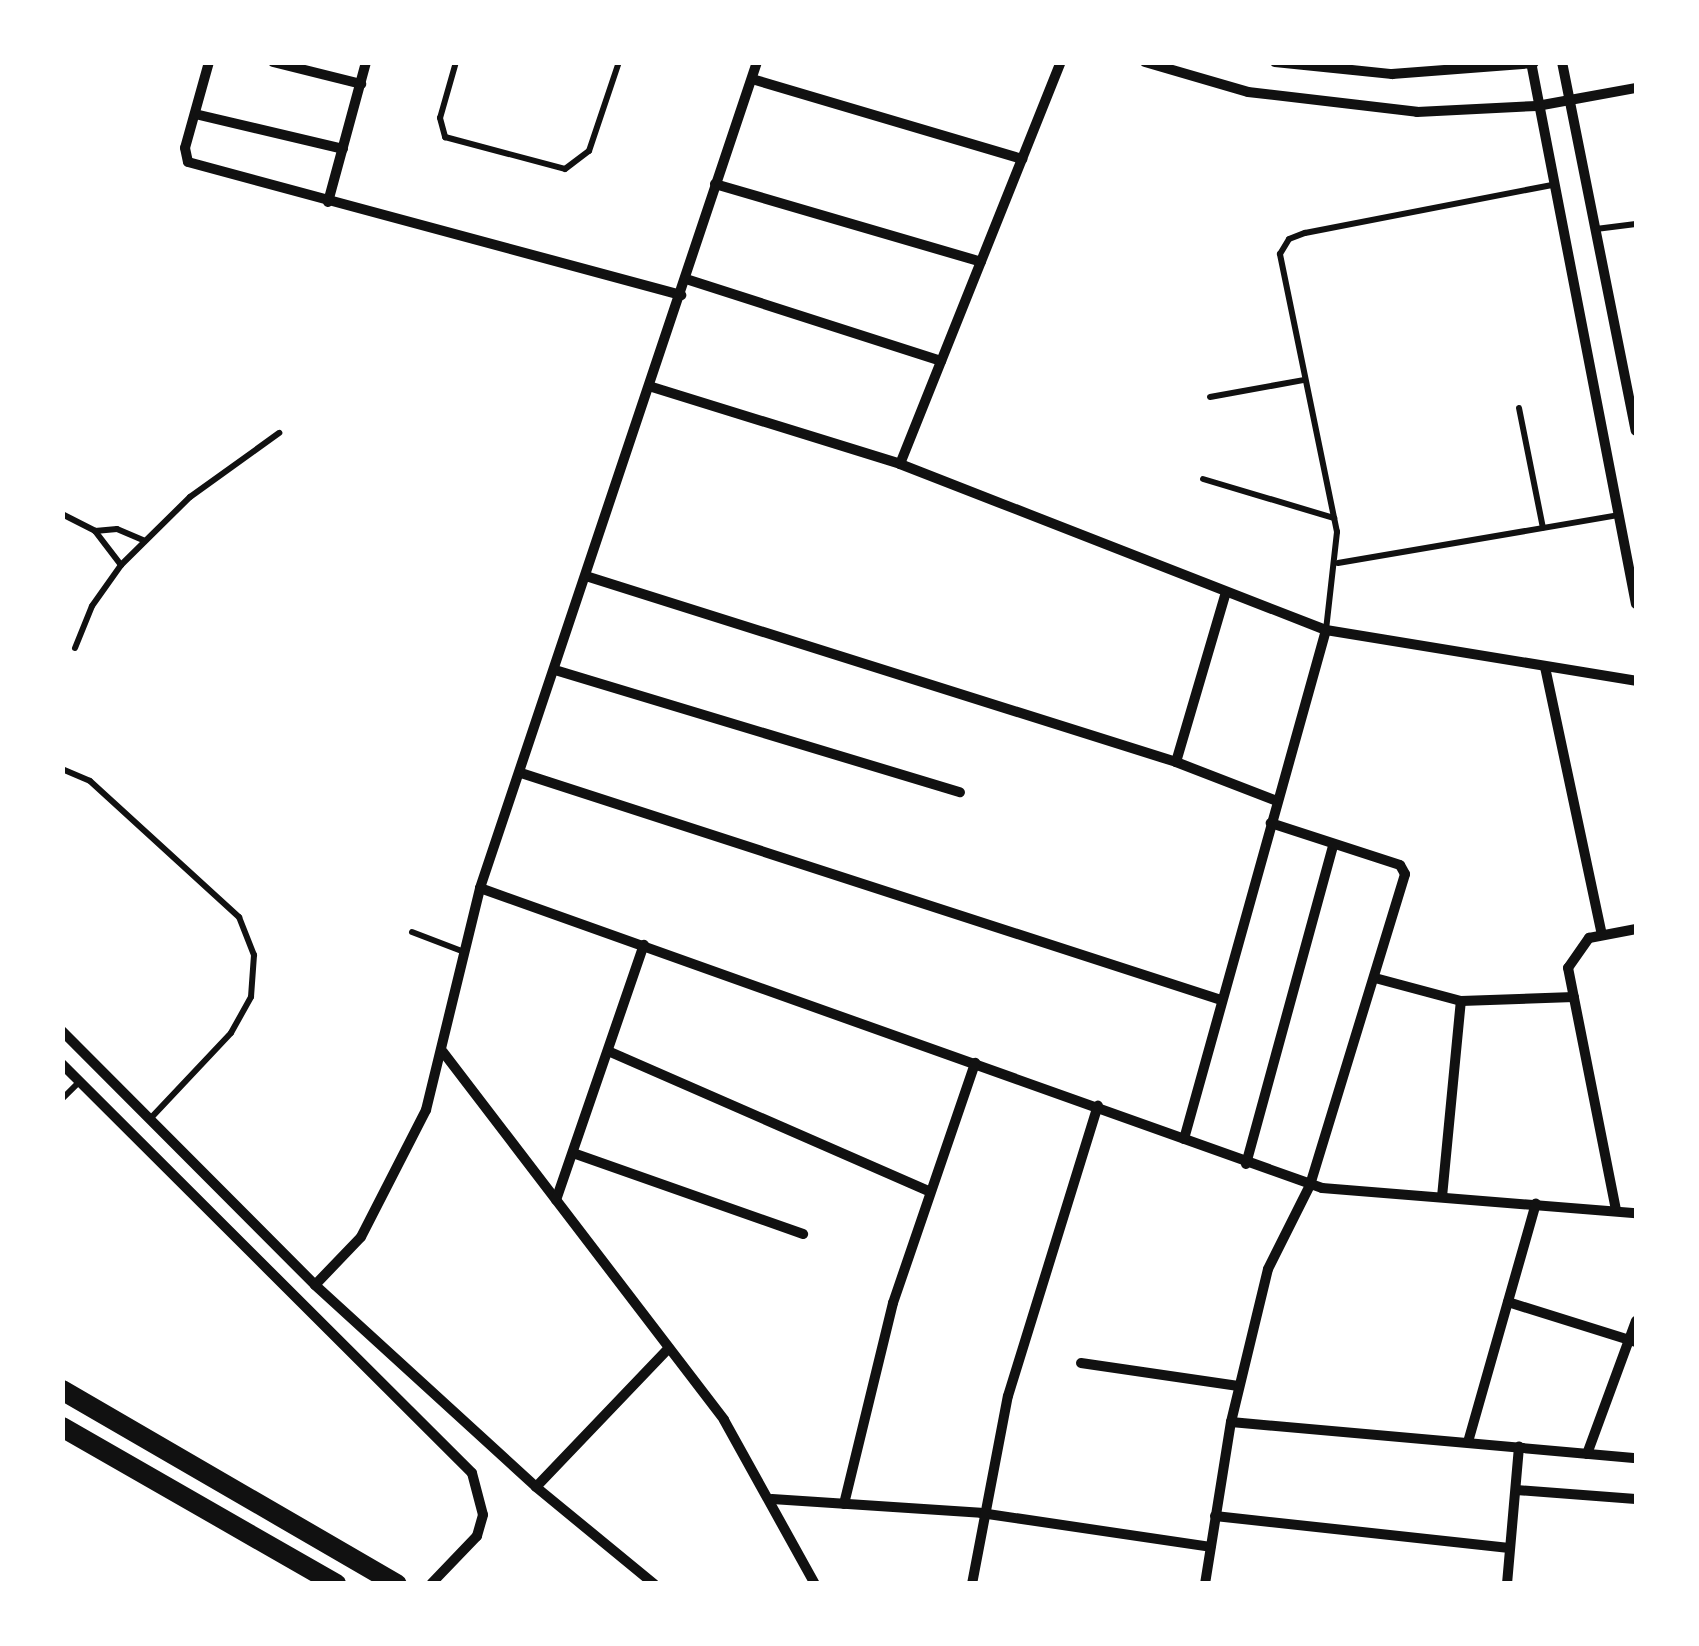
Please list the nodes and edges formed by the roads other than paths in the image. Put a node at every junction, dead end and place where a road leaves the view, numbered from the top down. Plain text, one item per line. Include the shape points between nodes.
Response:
1 (209, 62) edge
2 (274, 62) edge
3 (366, 62) edge
4 (456, 62) edge
5 (619, 62) edge
6 (757, 62) edge
7 (1061, 62) edge
8 (1145, 62) edge
9 (1275, 62) edge
10 (1562, 62) edge
11 (1532, 63) edge
12 (752, 79) junction
13 (361, 84) junction
14 (1636, 88) edge
15 (1571, 101) junction
16 (1537, 106) junction
17 (195, 114) junction
18 (343, 149) junction
19 (1022, 159) junction
20 (714, 184) junction
21 (1553, 185) junction
22 (328, 202) junction
23 (1636, 224) edge
24 (1596, 228) junction
25 (981, 262) junction
26 (686, 278) junction
27 (681, 295) junction
28 (941, 361) junction
29 (1304, 380) junction
30 (652, 387) junction
31 (1210, 398) dead end
32 (1519, 408) dead end
33 (1636, 431) edge
34 (279, 433) dead end
35 (900, 464) junction
36 (1204, 479) dead end
37 (62, 514) edge
38 (1619, 515) junction
39 (1335, 519) junction
40 (1542, 528) junction
41 (96, 531) junction
42 (145, 541) junction
43 (1338, 562) junction
44 (122, 565) junction
45 (588, 577) junction
46 (1226, 592) junction
47 (1636, 604) edge
48 (1326, 630) junction
49 (75, 648) dead end
50 (1545, 667) junction
51 (555, 670) junction
52 (1636, 681) edge
53 (1176, 762) junction
54 (62, 769) edge
55 (522, 773) junction
56 (960, 792) dead end
57 (1278, 801) junction
58 (1271, 824) junction
59 (1333, 845) junction
60 (480, 888) junction
61 (1636, 929) edge
62 (412, 932) dead end
63 (1602, 936) junction
64 (644, 945) junction
65 (466, 952) junction
66 (1375, 978) junction
67 (1574, 997) junction
68 (1221, 1000) junction
69 (1462, 1001) junction
70 (62, 1031) edge
71 (442, 1052) junction
72 (608, 1052) junction
73 (974, 1063) junction
74 (62, 1064) edge
75 (80, 1081) junction
76 (62, 1099) edge
77 (1098, 1106) junction
78 (148, 1121) junction
79 (135, 1136) junction
80 (1184, 1139) junction
81 (573, 1152) junction
82 (1246, 1164) junction
83 (1310, 1185) junction
84 (928, 1191) junction
85 (1442, 1198) junction
86 (556, 1200) junction
87 (1536, 1203) junction
88 (1616, 1210) junction
89 (1636, 1213) edge
90 (803, 1234) dead end
91 (316, 1285) junction
92 (1508, 1302) junction
93 (1636, 1321) edge
94 (1633, 1341) edge
95 (669, 1348) junction
96 (1080, 1364) dead end
97 (1238, 1386) junction
98 (62, 1390) edge
99 (1231, 1422) junction
100 (62, 1427) edge
101 (1468, 1442) junction
102 (1519, 1447) junction
103 (1587, 1454) junction
104 (1636, 1458) edge
105 (536, 1487) junction
106 (1516, 1490) junction
107 (772, 1499) junction
108 (1636, 1499) edge
109 (844, 1504) junction
110 (981, 1513) junction
111 (1215, 1516) junction
112 (1211, 1546) junction
113 (1509, 1548) junction
114 (336, 1584) edge
115 (397, 1584) edge
116 (431, 1584) edge
117 (654, 1584) edge
118 (815, 1584) edge
119 (972, 1584) edge
120 (1204, 1584) edge
121 (1507, 1584) edge

1 - 17 street
2 - 13 street
3 - 13 street
4 - 5 lane via 440,118 445,138 565,169 589,151
6 - 12 street
7 - 19 street
8 - 16 street via 1248,92 1360,109
9 - 11 street via 1392,74
10 - 15 street
11 - 16 street
12 - 19 street
12 - 20 street
13 - 18 street
14 - 15 street
15 - 16 street
15 - 24 street
16 - 21 street
17 - 18 street
17 - 22 street via 188,162
18 - 22 street
19 - 25 street
20 - 25 street
20 - 26 street
21 - 29 lane via 1289,240 1280,254 1281,272
21 - 38 street
22 - 27 street
23 - 24 lane
24 - 33 street
25 - 28 street
26 - 27 street
26 - 28 street
27 - 30 street
28 - 35 street
29 - 31 lane
29 - 39 lane
30 - 35 street
30 - 45 street
32 - 40 lane
34 - 42 lane via 190,496
35 - 46 street
36 - 39 lane
37 - 41 lane
38 - 40 lane
38 - 47 street
39 - 43 lane
40 - 43 lane
41 - 42 lane via 117,529
41 - 44 lane
42 - 44 lane
43 - 48 lane
44 - 49 lane via 92,606
45 - 51 street
45 - 53 street
46 - 48 street
46 - 53 street
48 - 50 street
48 - 57 street
50 - 52 street
50 - 63 street
51 - 55 street
51 - 56 street
53 - 57 street
54 - 78 lane via 90,781 239,917 254,956 251,997 231,1033
55 - 60 street
55 - 68 street
57 - 58 street
58 - 59 street
58 - 68 street
59 - 66 street via 1400,865 1405,874
59 - 82 street
60 - 64 street
60 - 65 street
61 - 63 street
62 - 65 lane
63 - 67 street via 1571,956
64 - 72 street
64 - 73 street
65 - 71 street
66 - 69 street
66 - 83 street
67 - 69 street
67 - 88 street
68 - 80 street
69 - 85 street
70 - 78 street
71 - 86 street
71 - 91 street via 397,1176 361,1237
72 - 81 street
72 - 84 street
73 - 77 street
73 - 84 street
74 - 75 street
75 - 76 lane
75 - 79 street
77 - 80 street
77 - 110 street via 1008,1396
78 - 79 street
78 - 91 street
79 - 116 street via 472,1472 482,1504 478,1536
80 - 82 street
81 - 86 street
81 - 90 street
82 - 83 street
83 - 85 street
83 - 97 street via 1268,1270
84 - 109 street
85 - 87 street
86 - 95 street
87 - 88 street
87 - 92 street
88 - 89 street
91 - 105 street
92 - 94 street
92 - 101 street
93 - 94 street
94 - 103 street
95 - 105 street
95 - 107 street
96 - 97 street
97 - 99 street
98 - 115 main road
99 - 101 street
99 - 111 street
100 - 114 main road
101 - 102 street
102 - 103 street
102 - 106 street
103 - 104 street
105 - 117 street
106 - 108 street
106 - 113 street
107 - 109 street
107 - 118 street
109 - 110 street
110 - 112 street
110 - 119 street
111 - 112 street
111 - 113 street
112 - 120 street
113 - 121 street

